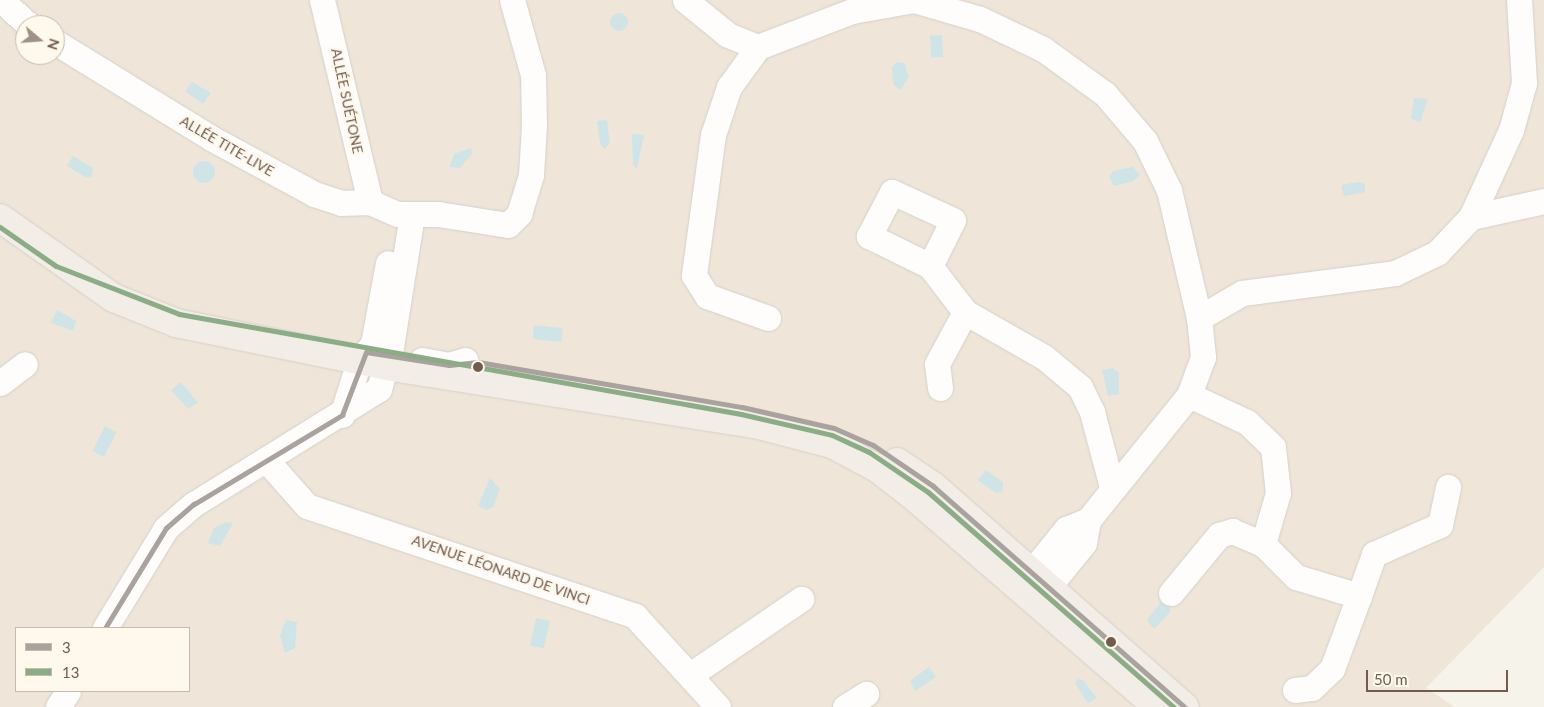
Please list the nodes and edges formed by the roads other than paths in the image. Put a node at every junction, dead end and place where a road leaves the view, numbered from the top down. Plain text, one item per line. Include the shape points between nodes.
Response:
1 (1, 0) edge
2 (322, 0) edge
3 (512, 0) edge
4 (685, 0) edge
5 (914, 0) edge
6 (1519, 0) edge
7 (18, 15) edge
8 (758, 47) junction
9 (65, 48) edge
10 (1544, 201) edge
11 (370, 202) junction
12 (404, 214) junction
13 (1471, 217) junction
14 (0, 218) edge
15 (60, 259) junction
16 (930, 266) dead end
17 (964, 312) junction
18 (768, 318) dead end
19 (1199, 318) junction
20 (377, 354) junction
21 (25, 364) dead end
22 (0, 383) edge
23 (940, 388) dead end
24 (1189, 395) junction
25 (267, 461) junction
26 (1112, 487) junction
27 (1448, 487) dead end
28 (937, 515) junction
29 (1263, 544) junction
30 (1039, 580) junction
31 (1171, 592) dead end
32 (1359, 596) junction
33 (801, 599) dead end
34 (1057, 620) junction
35 (106, 627) edge
36 (690, 675) junction
37 (1295, 690) dead end
38 (67, 692) edge
39 (58, 707) edge
40 (718, 707) edge
41 (1158, 707) edge
42 (1185, 707) edge

1 - 7 street
2 - 11 street, ALLÉE SUÉTONE
3 - 12 street via 532,75 533,100 531,175 519,214 508,224 438,214
4 - 8 street via 728,35
5 - 8 street via 852,11
5 - 19 street via 980,19 1043,49 1105,94 1145,141 1169,190
6 - 13 street via 1524,83 1511,130
8 - 18 street via 729,87 713,135 694,275 707,296
9 - 11 street, ALLÉE TITE-LIVE via 211,138 314,194 341,202
10 - 13 street
11 - 12 street, ALLÉE TITE-LIVE
12 - 20 street
13 - 19 street via 1437,253 1395,273 1242,294
14 - 15 main road
15 - 20 main road via 181,307
15 - 20 main road via 114,298 150,314 273,343
16 - 17 street
17 - 23 street via 937,364
17 - 26 street via 1044,357 1080,386 1092,412
19 - 24 street via 1203,357
20 - 25 street via 342,415
20 - 28 main road via 754,424 832,444 877,468
20 - 30 main road via 465,360 742,407 834,428 873,445 933,486
21 - 22 street
24 - 26 street
24 - 29 street via 1247,422 1273,447 1278,493
25 - 35 street via 194,504 166,528
25 - 36 street, AVENUE LÉONARD DE VINCI via 307,506 635,616
26 - 30 street via 1088,520 1084,543
27 - 32 street via 1440,525 1374,554
28 - 30 street via 963,526
28 - 34 main road
29 - 31 street via 1232,532 1219,535
29 - 32 street via 1296,577
30 - 34 main road
30 - 42 main road
32 - 37 street via 1332,669 1312,688
33 - 36 street
34 - 41 main road
36 - 40 street, AVENUE LÉONARD DE VINCI
38 - 39 street

